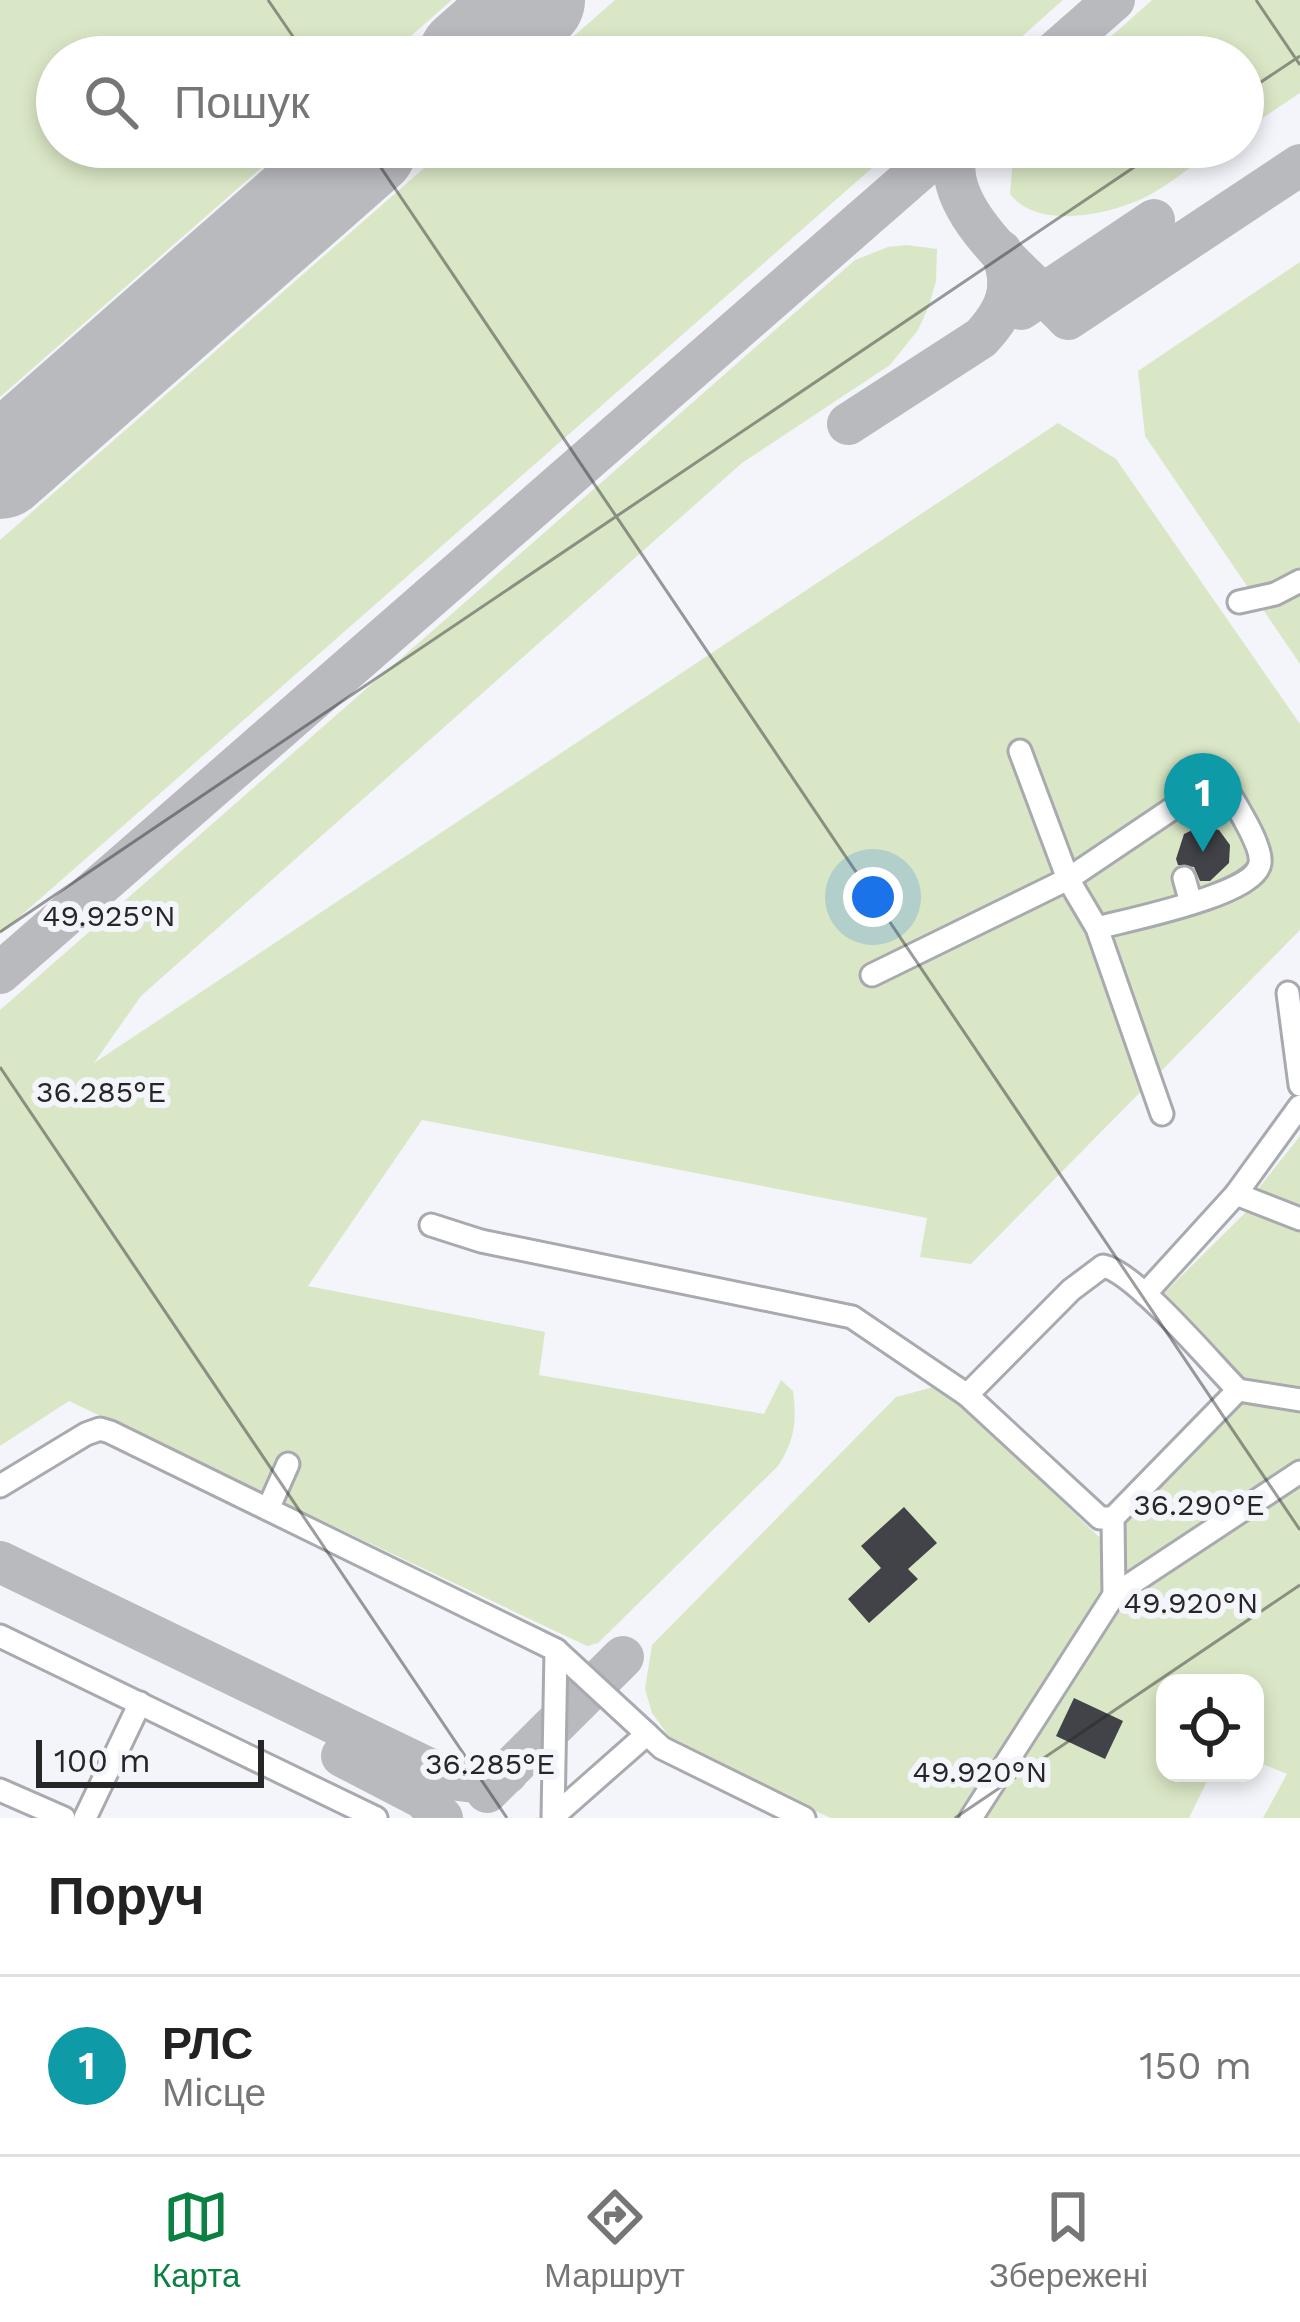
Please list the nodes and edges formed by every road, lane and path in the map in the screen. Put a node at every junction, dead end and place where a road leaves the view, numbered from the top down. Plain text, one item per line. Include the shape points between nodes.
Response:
1 (1300, 581) edge
2 (1239, 602) dead end
3 (1020, 751) dead end
4 (1184, 878) dead end
5 (1068, 879) junction
6 (1191, 903) junction
7 (1097, 928) junction
8 (872, 975) dead end
9 (1288, 993) dead end
10 (1300, 1085) edge
11 (1300, 1106) edge
12 (1162, 1114) dead end
13 (1236, 1194) junction
14 (1300, 1219) edge
15 (431, 1225) dead end
16 (1145, 1294) junction
17 (1238, 1390) junction
18 (967, 1395) junction
19 (1300, 1400) edge
20 (288, 1464) dead end
21 (1300, 1472) edge
22 (0, 1486) edge
23 (268, 1509) junction
24 (1113, 1518) junction
25 (1114, 1594) junction
26 (0, 1636) edge
27 (556, 1650) junction
28 (140, 1703) junction
29 (647, 1734) junction
30 (0, 1790) edge
31 (553, 1817) edge
32 (64, 1818) edge
33 (85, 1818) edge
34 (376, 1818) edge
35 (804, 1818) edge
36 (971, 1818) edge

1 - 2 lane
3 - 5 lane
4 - 6 lane
5 - 6 lane via 1217,782 1226,786 1261,865 1247,881
5 - 7 lane
5 - 8 lane
6 - 7 lane
7 - 12 lane
9 - 10 lane
11 - 13 lane
13 - 14 lane
13 - 16 lane
15 - 18 lane via 852,1317
16 - 17 lane
16 - 18 lane via 1112,1268 1094,1269
17 - 19 lane
17 - 24 lane
18 - 24 lane via 1100,1518
20 - 23 lane
21 - 25 lane
22 - 23 lane via 100,1430
23 - 27 lane
24 - 25 lane
25 - 36 lane
26 - 28 lane
27 - 29 lane
27 - 31 lane
28 - 33 lane
28 - 34 lane
29 - 31 lane
29 - 35 lane
30 - 32 lane

